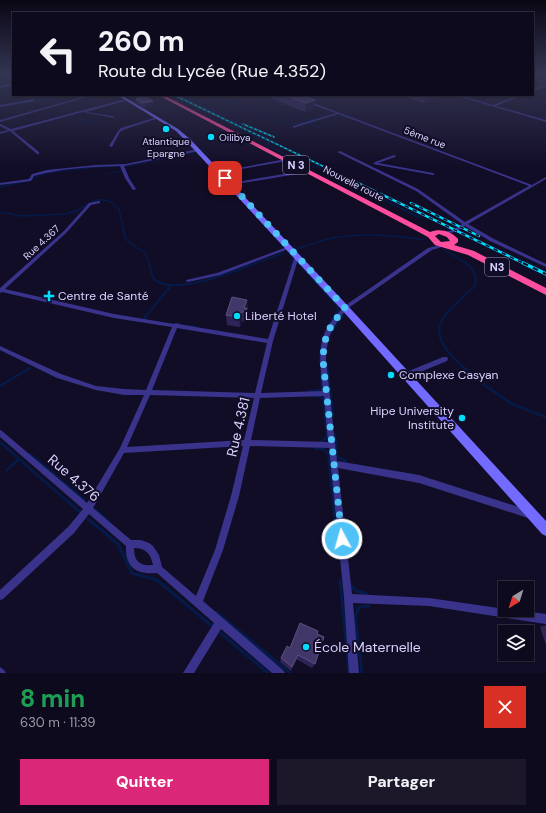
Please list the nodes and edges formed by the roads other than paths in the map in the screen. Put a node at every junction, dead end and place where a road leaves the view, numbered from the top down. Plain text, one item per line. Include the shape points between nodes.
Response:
1 (59, 104) edge
2 (110, 104) edge
3 (135, 104) edge
4 (179, 104) edge
5 (182, 104) edge
6 (316, 104) edge
7 (487, 104) edge
8 (497, 104) edge
9 (493, 106) junction
10 (81, 112) junction
11 (339, 113) junction
12 (113, 117) dead end
13 (158, 118) junction
14 (0, 121) edge
15 (546, 121) edge
16 (0, 125) edge
17 (294, 127) dead end
18 (10, 130) junction
19 (0, 133) edge
20 (111, 146) dead end
21 (198, 150) junction
22 (338, 152) dead end
23 (38, 153) dead end
24 (277, 154) junction
25 (394, 156) dead end
26 (286, 160) junction
27 (375, 164) junction
28 (122, 166) junction
29 (368, 166) junction
30 (308, 171) junction
31 (219, 172) junction
32 (433, 174) dead end
33 (546, 178) edge
34 (544, 181) edge
35 (0, 184) edge
36 (231, 184) junction
37 (532, 186) junction
38 (134, 189) dead end
39 (99, 202) dead end
40 (465, 224) junction
41 (432, 236) junction
42 (454, 236) junction
43 (445, 245) junction
44 (289, 248) junction
45 (430, 249) junction
46 (297, 256) junction
47 (546, 266) edge
48 (188, 281) dead end
49 (546, 287) edge
50 (0, 290) edge
51 (546, 292) edge
52 (345, 308) junction
53 (176, 325) junction
54 (270, 341) junction
55 (0, 348) edge
56 (445, 359) dead end
57 (406, 375) junction
58 (148, 393) junction
59 (327, 393) junction
60 (258, 396) junction
61 (0, 433) edge
62 (248, 443) junction
63 (332, 445) junction
64 (122, 450) junction
65 (334, 464) junction
66 (88, 509) junction
67 (534, 516) junction
68 (546, 519) edge
69 (546, 530) edge
70 (130, 544) junction
71 (158, 569) junction
72 (0, 596) edge
73 (348, 598) junction
74 (198, 602) junction
75 (546, 619) edge
76 (220, 622) junction
77 (188, 673) edge
78 (280, 673) edge
79 (354, 673) edge

1 - 14 street
2 - 10 street
3 - 13 main road
4 - 24 highway, Nouvelle route / N 3
5 - 24 highway, Nouvelle route
6 - 11 street, 5ème rue
7 - 9 street
8 - 9 street
9 - 15 street
10 - 12 street
10 - 18 street
11 - 17 street
11 - 37 street, 5ème rue
13 - 20 street via 122,129
13 - 21 main road via 177,130
16 - 18 street
18 - 19 street
18 - 23 street
21 - 28 street
21 - 31 main road
22 - 29 street
24 - 26 highway, Nouvelle route / N 3
24 - 41 highway, Nouvelle route
25 - 27 street
26 - 30 highway, Nouvelle route / N 3
26 - 31 street
27 - 29 street
27 - 32 street
28 - 35 street via 90,166 47,171 34,174 30,180
28 - 38 street
29 - 40 street via 417,190
30 - 36 street
30 - 41 highway, Nouvelle route / N 3
31 - 36 main road
33 - 34 street
34 - 37 street
36 - 44 main road
37 - 40 street
39 - 50 street, Rue 4.367 via 90,204 66,232
40 - 42 street
40 - 47 street
41 - 42 highway via 445,233
41 - 43 highway
41 - 45 street
42 - 43 highway via 453,243
42 - 49 highway
43 - 45 street
43 - 51 highway, N3 via 471,253
44 - 46 main road
44 - 48 street via 218,274
45 - 52 street
46 - 52 main road
46 - 54 street, Rue 4.381
50 - 53 street via 114,316
52 - 57 main road
52 - 59 street via 335,320 324,342 323,360
53 - 54 street
53 - 58 street
54 - 60 street, Rue 4.381
55 - 58 street via 59,376 96,388
56 - 57 street
57 - 67 main road
58 - 60 street
58 - 64 street
59 - 60 street
59 - 63 street
60 - 62 street, Rue 4.381
61 - 66 street, Rue 4.376
62 - 63 street
62 - 64 street
62 - 74 street, Rue 4.381 via 235,496
63 - 65 street
64 - 66 street
65 - 67 street via 419,479
65 - 73 street
66 - 70 street, Rue 4.376
66 - 72 street via 70,530
67 - 68 street
67 - 69 main road
70 - 71 street via 148,547 156,557
70 - 71 street via 131,558 138,567
71 - 74 street
73 - 75 street via 429,602
73 - 79 street
74 - 76 street
76 - 77 street
76 - 78 street

